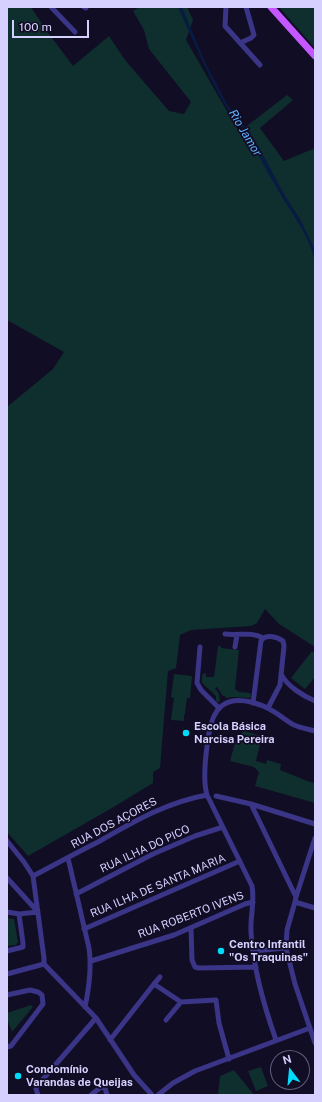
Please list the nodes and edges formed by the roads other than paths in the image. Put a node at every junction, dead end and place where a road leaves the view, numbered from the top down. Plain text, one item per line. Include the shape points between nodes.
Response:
1 (51, 7) edge
2 (226, 7) edge
3 (246, 7) edge
4 (271, 7) edge
5 (76, 32) dead end
6 (240, 42) junction
7 (315, 56) edge
8 (260, 65) dead end
9 (225, 634) dead end
10 (237, 635) junction
11 (263, 638) junction
12 (235, 646) dead end
13 (200, 647) dead end
14 (281, 674) junction
15 (315, 701) edge
16 (253, 703) junction
17 (219, 708) junction
18 (268, 708) junction
19 (315, 731) edge
20 (207, 794) junction
21 (216, 796) dead end
22 (251, 804) junction
23 (315, 824) edge
24 (223, 827) junction
25 (315, 838) edge
26 (7, 841) edge
27 (68, 858) junction
28 (240, 861) junction
29 (32, 876) junction
30 (7, 878) edge
31 (76, 894) junction
32 (296, 900) junction
33 (253, 902) junction
34 (315, 908) edge
35 (7, 912) edge
36 (38, 912) junction
37 (19, 914) junction
38 (84, 928) junction
39 (191, 928) junction
40 (286, 948) junction
41 (7, 951) edge
42 (253, 951) junction
43 (91, 961) junction
44 (44, 964) junction
45 (256, 967) junction
46 (7, 974) edge
47 (160, 977) dead end
48 (154, 984) junction
49 (7, 995) edge
50 (181, 1002) junction
51 (85, 1007) junction
52 (96, 1018) junction
53 (166, 1020) dead end
54 (310, 1028) junction
55 (110, 1040) junction
56 (276, 1040) junction
57 (315, 1043) edge
58 (7, 1046) edge
59 (228, 1059) junction
60 (38, 1095) edge
61 (91, 1095) edge
62 (107, 1095) edge
63 (152, 1095) edge
64 (158, 1095) edge

1 - 5 street
2 - 6 street via 225,26
3 - 6 street via 254,35
4 - 7 main road
6 - 8 street
9 - 10 street
10 - 11 street via 256,634
10 - 12 street
11 - 14 street via 267,636 283,641
11 - 16 street
13 - 17 street via 196,683
14 - 15 street via 288,683
14 - 18 street via 278,690
16 - 17 street via 234,700
16 - 18 street
17 - 20 street via 211,725 206,752
18 - 19 street via 293,724
20 - 24 street
20 - 27 street, RUA DOS AÇORES via 178,802 132,822
21 - 22 street
22 - 23 street
22 - 32 street
24 - 28 street
24 - 31 street, RUA ILHA DO PICO via 153,854
25 - 32 street
26 - 29 street
27 - 29 street, RUA DOS AÇORES
27 - 31 street
28 - 33 street via 252,886
28 - 38 street, RUA ILHA DE SANTA MARIA
29 - 36 street
30 - 36 street
31 - 38 street
32 - 34 street
32 - 40 street via 287,930
33 - 39 street, RUA ROBERTO IVENS
33 - 42 street via 250,929
35 - 37 street
36 - 37 street
36 - 44 street
37 - 41 street via 23,947
38 - 43 street
39 - 43 street, RUA ROBERTO IVENS
39 - 45 street via 194,966
40 - 42 street
40 - 54 street
42 - 45 street
43 - 51 street
44 - 46 street
44 - 51 street
45 - 56 street
47 - 48 street
48 - 50 street
48 - 55 street
49 - 58 street via 32,990 42,995 43,1004 11,1046
50 - 53 street
50 - 59 street via 216,1000
51 - 52 street
52 - 55 street
52 - 60 street via 37,1086
54 - 56 street
54 - 57 street
55 - 63 street via 136,1078
56 - 59 street
59 - 64 street via 184,1076
61 - 62 street via 101,1087 105,1088

